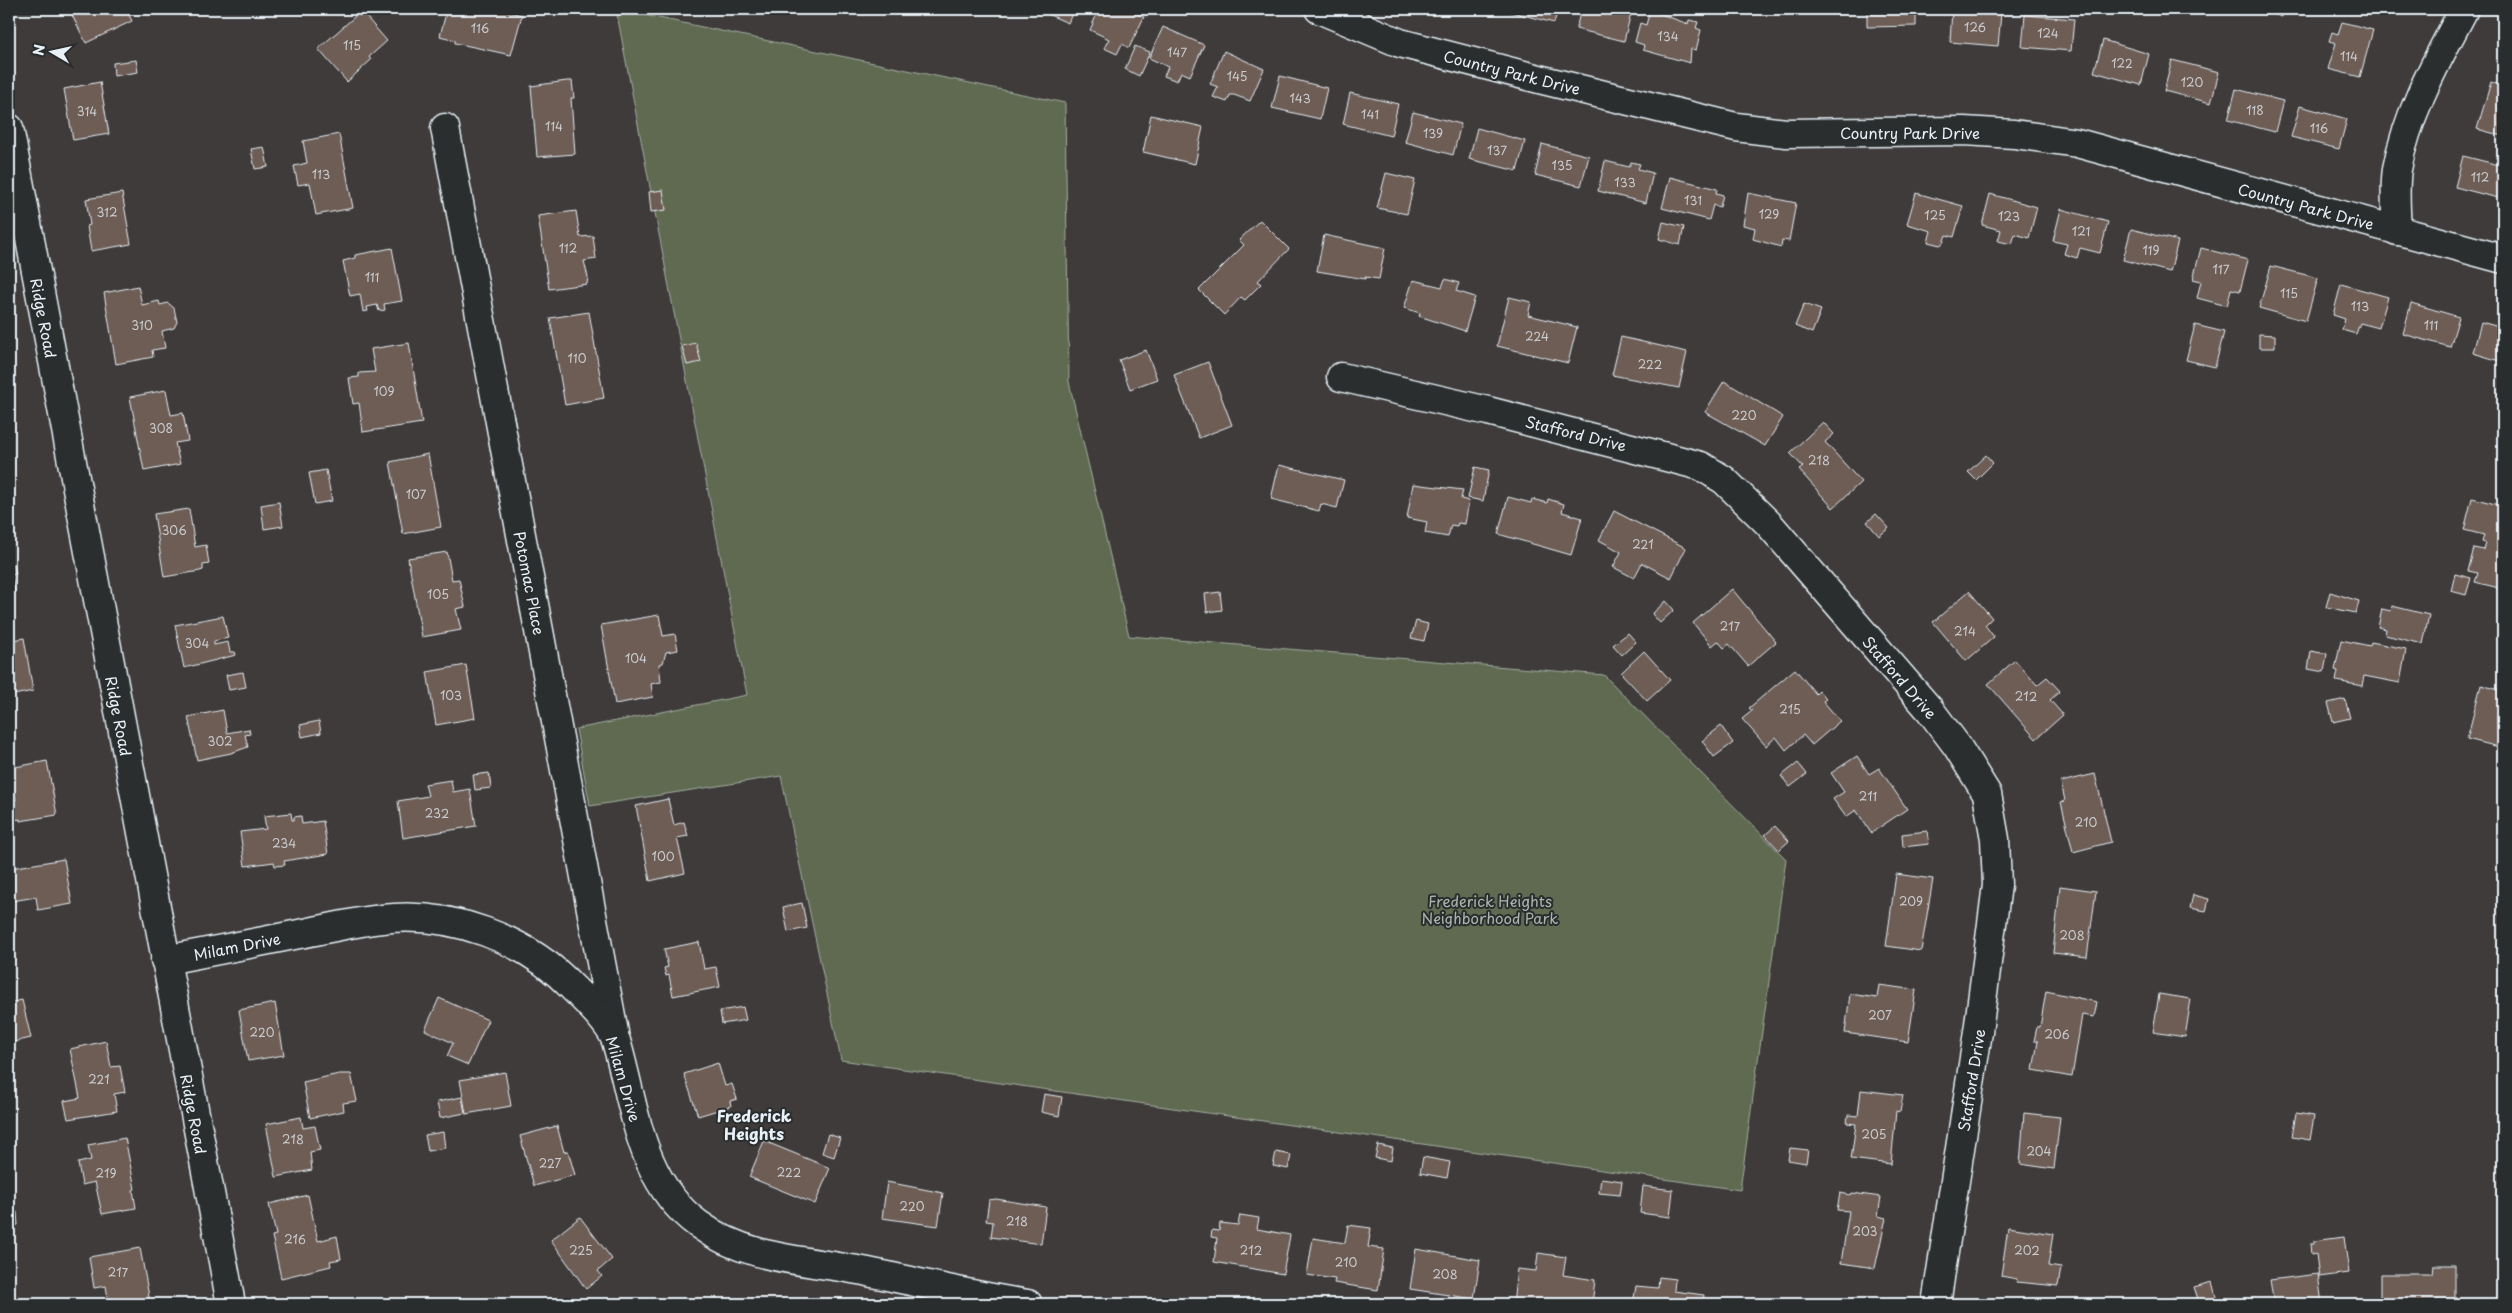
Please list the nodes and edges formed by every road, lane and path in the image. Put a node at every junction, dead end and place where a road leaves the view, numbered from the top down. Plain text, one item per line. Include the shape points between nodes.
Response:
1 (1319, 9) edge
2 (2464, 9) edge
3 (9, 128) edge
4 (445, 128) dead end
5 (2397, 231) junction
6 (2503, 259) edge
7 (1341, 377) dead end
8 (164, 960) junction
9 (615, 1038) junction
10 (231, 1304) edge
11 (1028, 1304) edge
12 (1936, 1304) edge

1 - 5 street, Country Park Drive via 1400,42 1736,127 1786,133 1972,132 2077,143
2 - 5 street via 2437,60 2406,135 2397,170
3 - 8 street, Ridge Road
4 - 9 street, Potomac Place
5 - 6 street, Country Park Drive
7 - 12 street, Stafford Drive via 1701,466 1724,480 1769,524 1930,710 1957,746 1987,794 1995,839 1997,885
8 - 9 street, Milam Drive via 383,918 453,922 493,934 530,952 564,978
8 - 10 street, Ridge Road
9 - 11 street, Milam Drive via 644,1150 658,1179 696,1223 716,1236 753,1252

